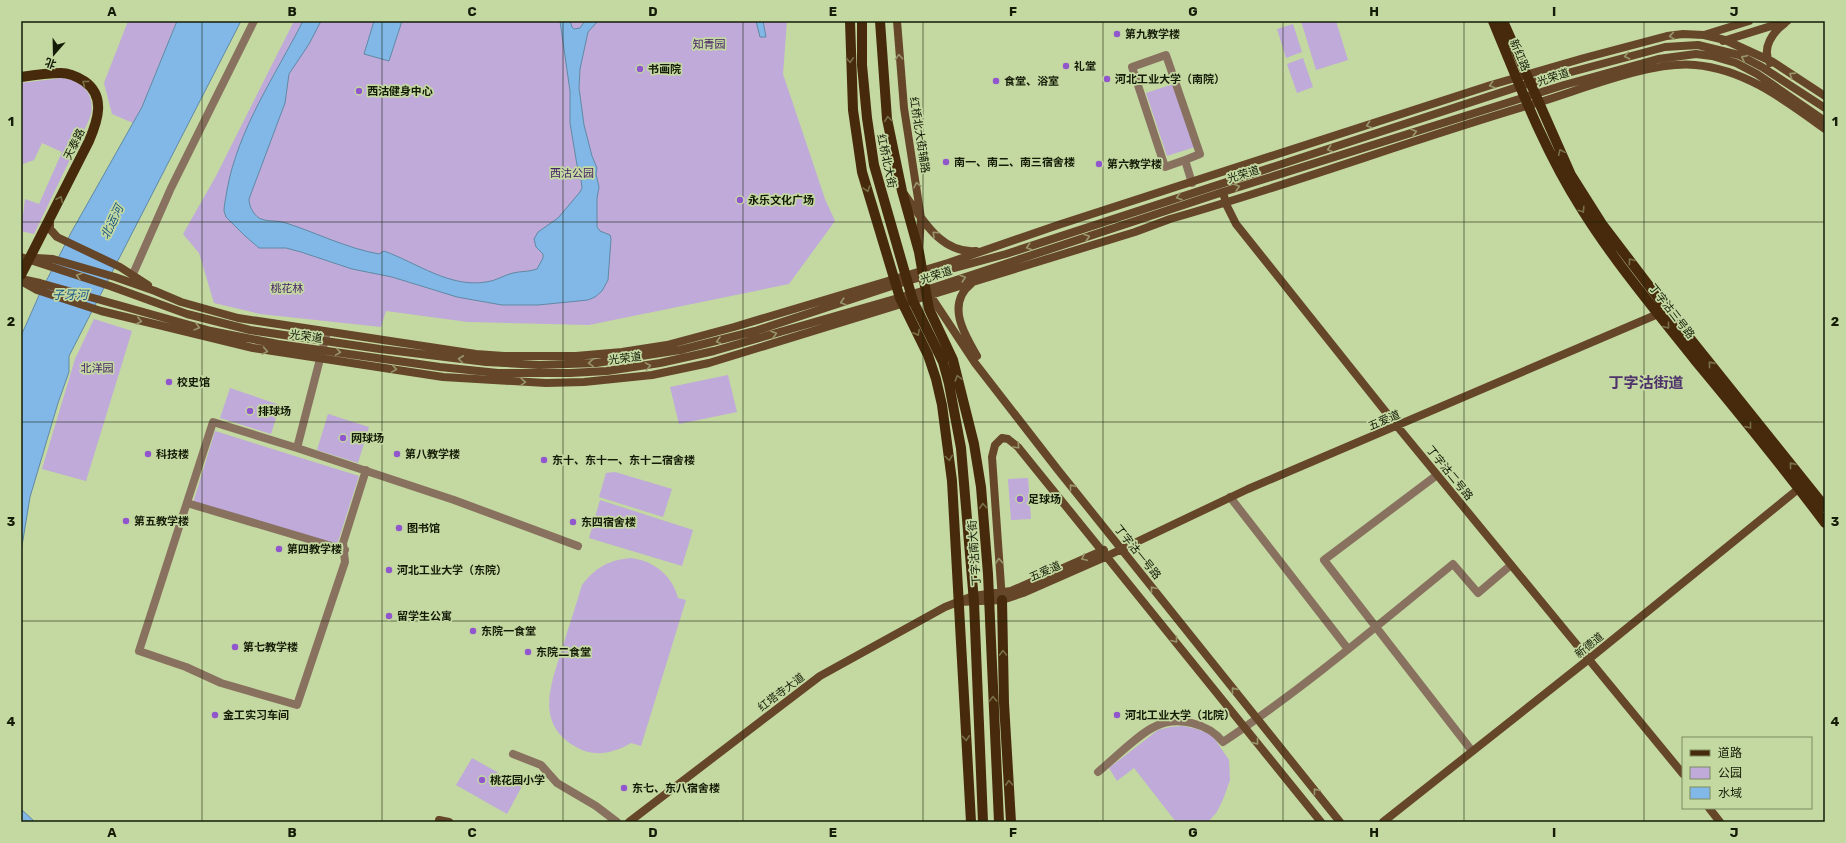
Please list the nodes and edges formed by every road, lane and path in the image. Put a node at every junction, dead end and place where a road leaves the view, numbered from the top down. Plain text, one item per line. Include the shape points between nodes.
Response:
1 (254, 21) edge
2 (850, 21) edge
3 (862, 21) edge
4 (880, 21) edge
5 (897, 21) edge
6 (1493, 21) edge
7 (1503, 21) edge
8 (1749, 21) edge
9 (1787, 21) edge
10 (1704, 35) junction
11 (1724, 40) junction
12 (1666, 47) junction
13 (1713, 47) junction
14 (1680, 56) junction
15 (1712, 56) junction
16 (1768, 60) junction
17 (1710, 67) junction
18 (21, 77) edge
19 (1523, 80) junction
20 (1786, 82) junction
21 (1825, 96) edge
22 (1532, 100) junction
23 (1825, 108) edge
24 (1825, 120) edge
25 (1825, 129) edge
26 (1185, 160) junction
27 (1217, 175) junction
28 (1192, 183) junction
29 (1221, 188) junction
30 (902, 191) junction
31 (1225, 202) junction
32 (921, 218) junction
33 (50, 220) junction
34 (983, 251) junction
35 (919, 252) junction
36 (25, 258) edge
37 (51, 262) junction
38 (923, 273) junction
39 (133, 274) junction
40 (21, 275) edge
41 (906, 278) junction
42 (21, 280) edge
43 (896, 281) junction
44 (972, 284) junction
45 (39, 287) junction
46 (155, 291) junction
47 (928, 294) junction
48 (907, 300) junction
49 (1658, 314) junction
50 (327, 332) junction
51 (325, 341) junction
52 (323, 350) junction
53 (321, 358) junction
54 (986, 377) junction
55 (1397, 426) junction
56 (297, 448) junction
57 (366, 470) junction
58 (1437, 475) junction
59 (1802, 485) junction
60 (1230, 497) junction
61 (188, 503) junction
62 (1825, 507) edge
63 (1825, 523) edge
64 (578, 546) dead end
65 (1121, 548) junction
66 (345, 550) junction
67 (1103, 554) junction
68 (1511, 565) junction
69 (1002, 596) junction
70 (989, 598) junction
71 (973, 599) junction
72 (959, 602) junction
73 (1376, 626) junction
74 (1348, 649) junction
75 (1589, 659) junction
76 (1004, 703) junction
77 (1258, 718) junction
78 (1244, 728) junction
79 (995, 744) junction
80 (1472, 751) junction
81 (513, 754) dead end
82 (1098, 772) dead end
83 (1682, 773) edge
84 (1711, 809) edge
85 (439, 820) dead end
86 (449, 822) edge
87 (617, 822) edge
88 (629, 822) edge
89 (971, 822) edge
90 (984, 822) edge
91 (999, 822) edge
92 (1011, 822) edge
93 (1321, 822) edge
94 (1340, 822) edge
95 (1383, 822) edge
96 (1720, 822) edge

1 - 39 street via 171,188
2 -> 43 main road via 853,110 862,172
3 - 41 main road, 红桥北大街 via 862,65 874,165
30 -> 4 main road, 红桥北大街 via 888,119
32 -> 5 main road, 红桥北大街辅路 via 904,108
6 - 19 main road, 新红路
7 - 19 main road, 新红路
8 - 10 main road
9 - 11 main road
9 - 16 main road via 1774,32 1770,40
10 - 11 main road
10 - 12 main road
10 -> 19 main road via 1667,36
11 - 13 main road
11 - 16 main road
12 - 13 main road, 光荣道
12 -> 19 main road, 光荣道
13 - 14 main road
13 - 15 main road
20 -> 13 main road, 光荣道 via 1744,58
14 - 15 main road, 光荣道
14 - 22 main road, 光荣道 via 1633,64
15 - 17 main road
15 - 24 main road, 光荣道 via 1736,63 1757,74
16 - 20 main road
21 -> 16 main road
17 - 22 main road via 1664,67
17 - 25 main road via 1725,70 1757,84
33 -> 18 main road, 天泰路 via 96,123 99,104 90,85 72,74 49,73
19 - 22 main road, 丁字沽三号路
19 -> 27 main road
19 -> 29 main road, 光荣道
20 - 23 main road, 光荣道
29 -> 22 main road, 光荣道
22 - 31 main road
22 -> 49 main road, 丁字沽三号路 via 1562,176 1580,207
59 -> 22 main road, 丁字沽三号路 via 1602,224 1571,175
26 - 26 street via 1200,154 1166,55 1132,67 1165,167
26 - 28 street
27 - 28 main road
27 - 29 main road, 丁字沽二号路
28 - 34 main road
29 - 31 main road, 丁字沽二号路
29 -> 38 main road, 光荣道 via 1006,254
47 -> 29 main road, 光荣道
30 - 32 main road
30 - 35 main road, 红桥北大街
31 - 44 main road
31 - 55 main road, 丁字沽二号路 via 1236,224
34 -> 32 main road via 970,252 951,246 936,236
32 - 35 main road, 红桥北大街辅路
33 - 36 main road, 天泰路
33 - 39 main road via 52,234
34 - 38 main road
35 - 38 main road, 红桥北大街
36 - 37 main road via 39,258
36 - 40 main road, 天泰路
37 - 46 main road via 115,277
51 -> 37 main road, 光荣道 via 215,322 157,304
38 - 41 main road
38 - 47 main road, 红桥北大街
39 - 46 main road
41 - 43 main road
41 - 48 main road, 红桥北大街
42 - 45 main road, 光荣道
43 - 48 main road
43 - 50 main road via 667,345 622,352 576,356 504,356
43 -> 51 main road, 光荣道 via 719,341 650,356 596,363 540,365 486,362
44 - 47 main road
44 - 54 main road via 961,296 959,317 964,333
45 -> 52 main road, 光荣道 via 232,335
45 -> 53 main road via 101,311 246,347
46 - 50 main road via 181,302 238,318
47 - 48 main road
47 - 54 main road, 丁字沽一号路
70 -> 47 main road, 丁字沽南大街 via 981,487 974,444 953,360 932,316
52 -> 48 main road, 光荣道 via 498,373 570,374 607,371 660,364
53 -> 48 main road via 478,380 546,383 617,380 709,363
48 - 71 main road, 丁字沽南大街 via 938,351 953,403 966,492
48 -> 72 main road via 928,354 942,405 952,481
49 - 55 main road, 五爱道
49 -> 59 main road, 丁字沽三号路
50 - 51 street
51 - 52 street
52 - 53 street
53 - 56 street
65 -> 54 main road, 丁字沽一号路
55 - 58 main road, 丁字沽二号路
55 - 60 main road, 五爱道
56 - 57 street
56 - 61 street via 213,422
57 - 64 street
57 - 66 street via 343,543
58 - 68 main road, 丁字沽二号路
58 - 73 street via 1324,560
59 - 62 main road, 丁字沽三号路
59 - 63 main road, 丁字沽三号路
59 - 75 main road, 新德道
60 - 65 main road, 五爱道
60 - 74 street
61 - 66 street
61 - 66 street via 139,651 186,667 221,683 297,705 345,562
65 - 67 main road, 五爱道
77 -> 65 main road, 丁字沽一号路
67 - 69 main road, 五爱道 via 1023,593
69 -> 67 main road via 992,457 995,445 1002,438 1008,438 1018,447
67 -> 78 main road
68 - 73 street via 1478,593 1453,564
68 - 75 main road, 丁字沽二号路
69 - 70 main road, 五爱道
76 -> 69 main road
70 - 71 main road, 红塔寺大道
79 -> 70 main road, 丁字沽南大街
71 - 72 main road, 红塔寺大道
71 - 90 main road, 丁字沽南大街
72 - 88 main road, 红塔寺大道 via 945,607 820,676
72 -> 89 main road
73 - 74 street
73 - 80 street
74 - 77 street
75 - 80 main road, 新德道
75 - 83 main road, 丁字沽二号路
76 - 79 main road
92 -> 76 main road
77 - 78 street
94 -> 77 main road, 丁字沽一号路
78 - 82 street via 1223,742 1214,732 1199,724 1172,722 1156,726
78 -> 93 main road
79 - 91 main road, 丁字沽南大街
80 - 95 main road, 新德道
81 - 87 street via 540,765 557,783
84 - 96 main road
85 - 86 main road

